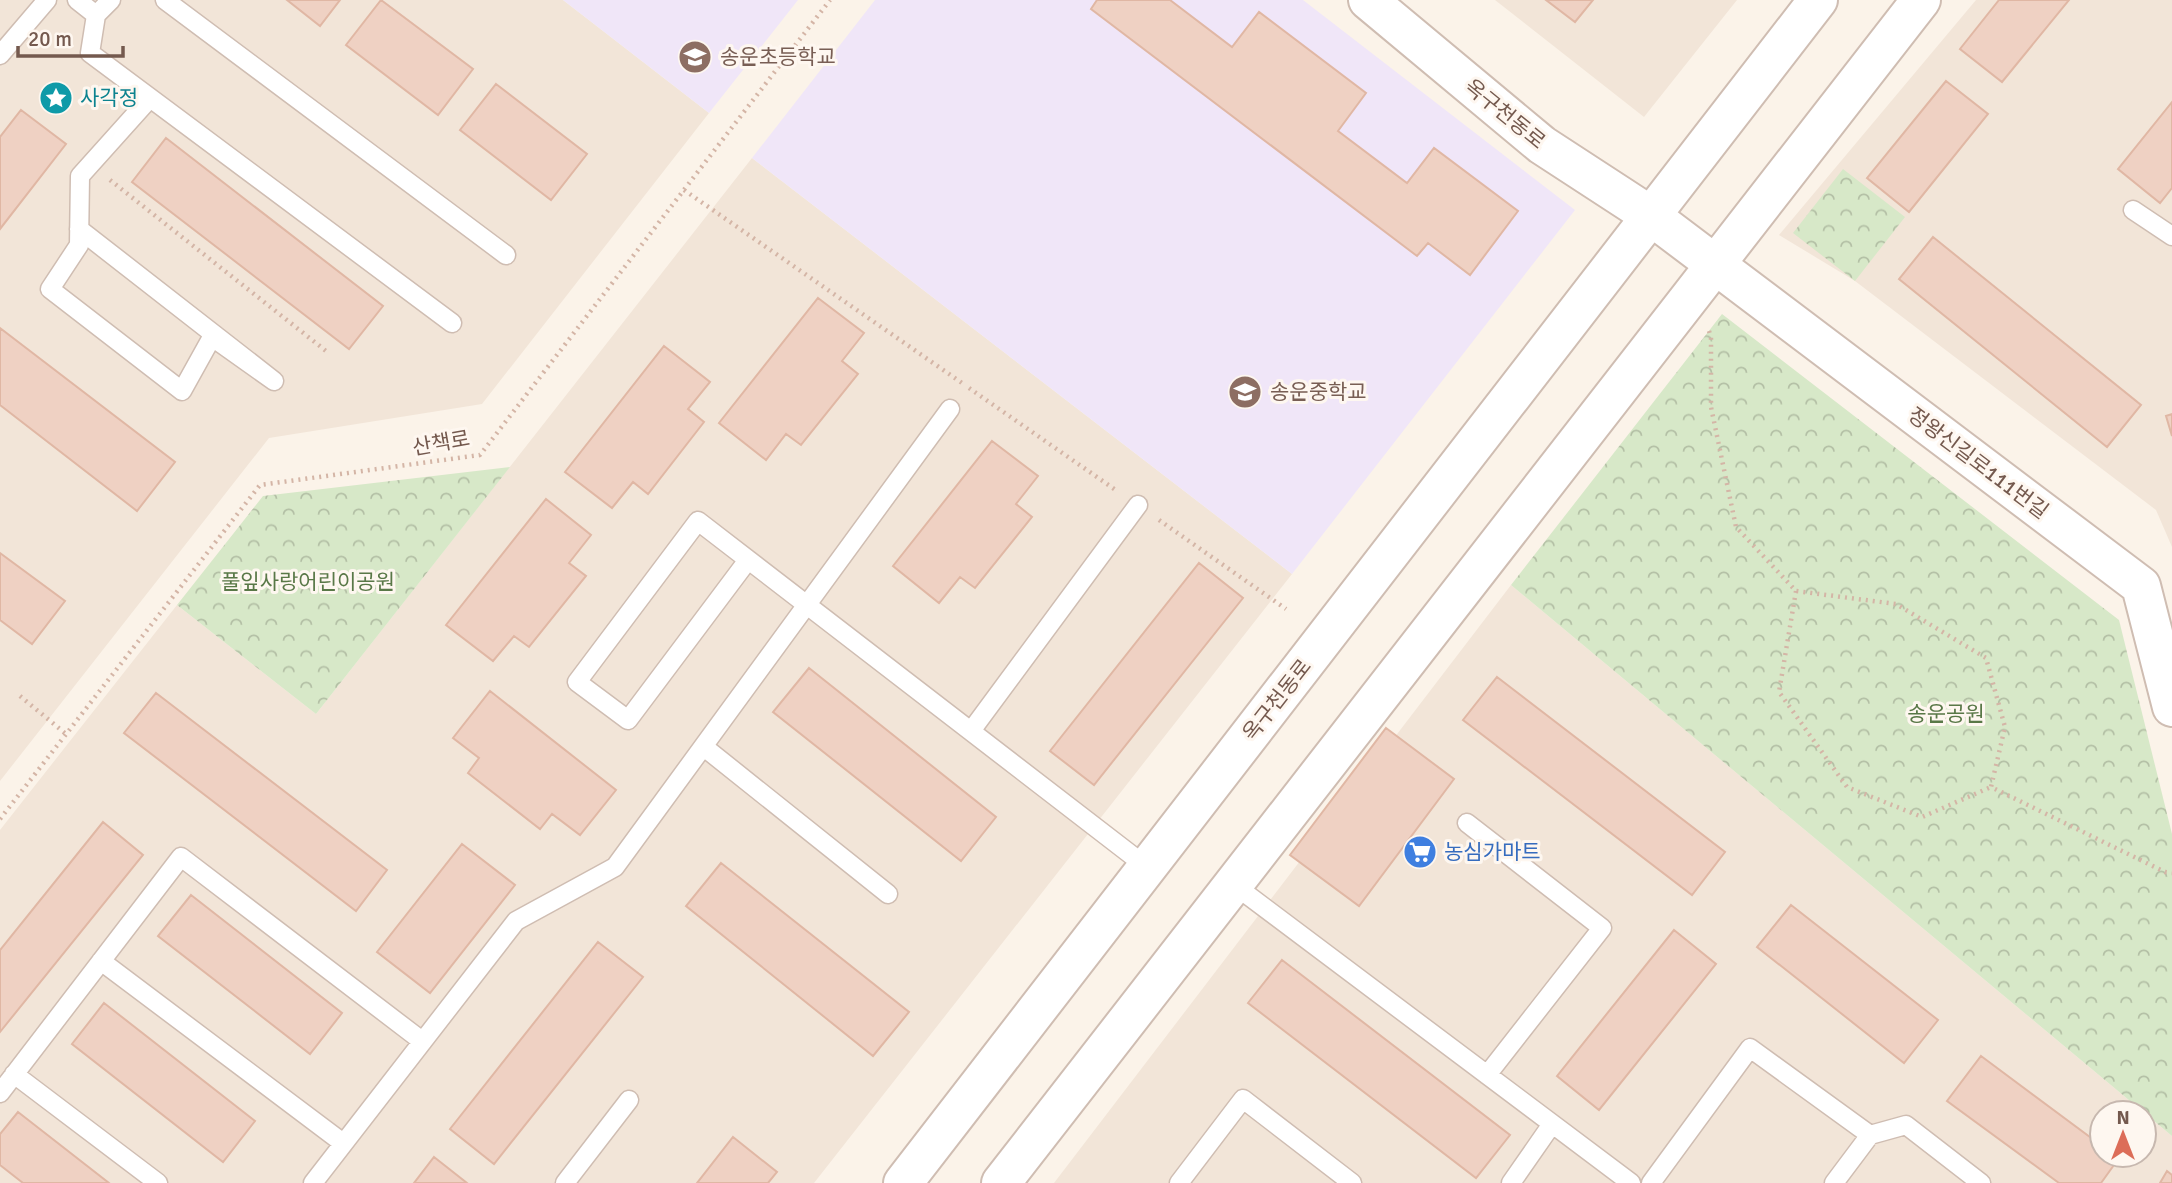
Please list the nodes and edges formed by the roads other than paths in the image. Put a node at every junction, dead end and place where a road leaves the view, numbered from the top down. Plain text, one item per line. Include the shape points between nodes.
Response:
1 (47, 0) edge
2 (77, 0) edge
3 (111, 0) edge
4 (165, 0) edge
5 (1368, 0) edge
6 (1818, 0) edge
7 (1921, 0) edge
8 (96, 15) junction
9 (0, 55) edge
10 (150, 97) junction
11 (2133, 210) dead end
12 (1651, 216) junction
13 (79, 229) junction
14 (2172, 236) edge
15 (506, 255) dead end
16 (1705, 278) junction
17 (452, 323) dead end
18 (950, 409) dead end
19 (1138, 505) road end
20 (748, 560) junction
21 (807, 605) junction
22 (2172, 707) edge
23 (971, 731) junction
24 (704, 747) junction
25 (1467, 823) dead end
26 (1147, 867) junction
27 (1233, 884) junction
28 (888, 894) dead end
29 (101, 961) junction
30 (422, 1041) junction
31 (15, 1074) junction
32 (1487, 1075) junction
33 (0, 1093) edge
34 (629, 1100) dead end
35 (1552, 1124) junction
36 (1870, 1135) junction
37 (343, 1143) junction
38 (159, 1183) edge
39 (313, 1183) edge
40 (565, 1183) edge
41 (903, 1183) edge
42 (1001, 1183) edge
43 (1179, 1183) edge
44 (1352, 1183) edge
45 (1511, 1183) edge
46 (1632, 1183) edge
47 (1651, 1183) edge
48 (1834, 1183) edge
49 (1981, 1183) edge

1 - 9 lane
2 - 8 lane
3 - 8 lane
4 - 15 lane
5 - 12 street, 옥구천동로 via 1542,145
6 - 12 street, 옥구천동로
7 - 16 street
8 - 10 lane via 90,53
10 - 13 lane via 80,176
10 - 17 lane
11 - 14 lane
12 - 16 street, 옥구천동로
12 - 26 street, 옥구천동로
13 - 13 lane via 79,245 50,289 182,391 212,337 274,381
16 - 22 street, 정왕신길로111번길 via 2141,586
16 - 27 street
18 - 21 lane
19 - 23 lane
20 - 20 lane via 628,720 577,682 698,521
20 - 21 lane
21 - 23 lane
21 - 24 lane
23 - 26 lane
24 - 28 lane
24 - 30 lane via 615,867 516,920
25 - 32 lane via 1602,928
26 - 41 street, 옥구천동로
27 - 32 lane
27 - 42 street
29 - 30 lane via 181,858
29 - 31 lane
29 - 37 lane
30 - 37 lane
31 - 33 lane
31 - 38 lane
32 - 35 lane
34 - 40 lane
35 - 45 lane
35 - 46 lane
36 - 47 lane via 1749,1048
36 - 48 lane
36 - 49 lane via 1906,1125
37 - 39 lane
43 - 44 lane via 1243,1099

